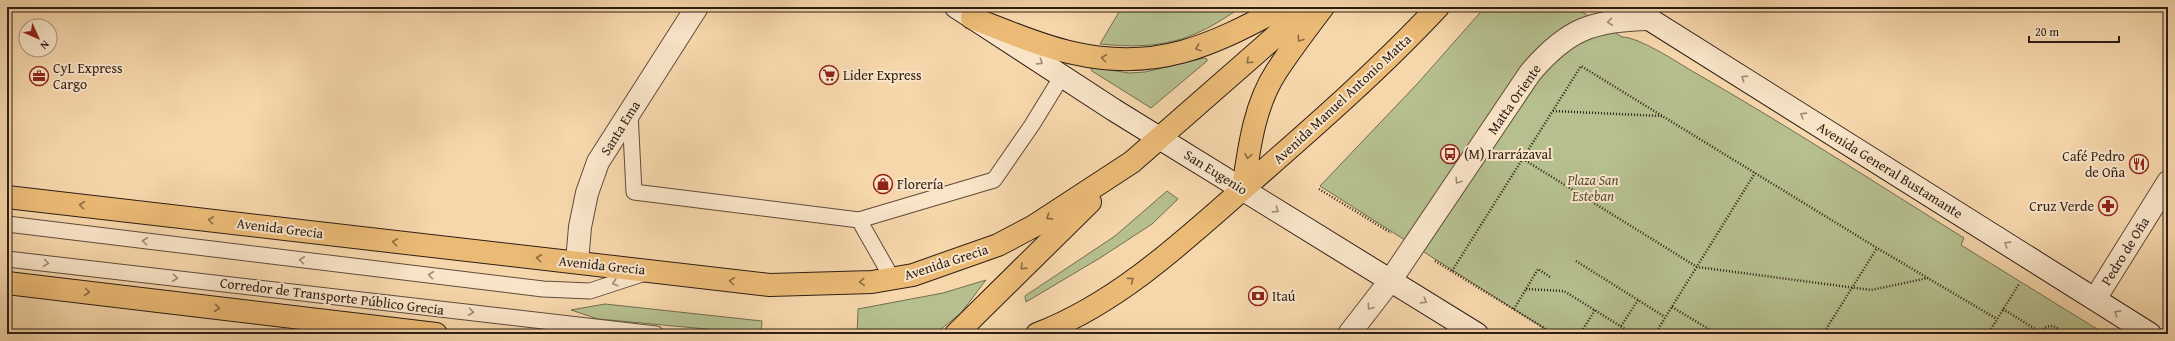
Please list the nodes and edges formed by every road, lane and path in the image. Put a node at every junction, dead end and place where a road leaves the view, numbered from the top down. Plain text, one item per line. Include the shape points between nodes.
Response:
1 (697, 7) edge
2 (1283, 7) edge
3 (1309, 7) edge
4 (1323, 7) edge
5 (1438, 7) edge
6 (1630, 7) edge
7 (964, 12) edge
8 (1649, 19) junction
9 (1062, 76) junction
10 (1552, 111) junction
11 (630, 112) junction
12 (1664, 117) junction
13 (1161, 138) junction
14 (1522, 158) junction
15 (1132, 162) junction
16 (1755, 173) junction
17 (2168, 182) edge
18 (1244, 188) junction
19 (1319, 189) dead end
20 (7, 197) edge
21 (859, 220) junction
22 (7, 224) edge
23 (1392, 234) dead end
24 (1877, 248) junction
25 (1430, 257) dead end
26 (7, 259) edge
27 (1576, 260) dead end
28 (577, 262) junction
29 (1697, 267) junction
30 (652, 271) junction
31 (1452, 271) junction
32 (1550, 277) dead end
33 (1928, 277) junction
34 (892, 278) junction
35 (1390, 280) junction
36 (7, 283) edge
37 (1852, 287) junction
38 (2017, 287) dead end
39 (1526, 289) junction
40 (1107, 298) junction
41 (1638, 300) junction
42 (2095, 300) junction
43 (1672, 307) junction
44 (1514, 309) junction
45 (2004, 309) junction
46 (1595, 310) junction
47 (1665, 317) junction
48 (1997, 319) junction
49 (1621, 326) junction
50 (2040, 333) edge
51 (436, 334) edge
52 (656, 334) edge
53 (956, 334) edge
54 (1037, 334) edge
55 (1066, 334) edge
56 (1350, 334) edge
57 (1477, 334) edge
58 (1554, 334) edge
59 (1580, 334) edge
60 (1633, 334) edge
61 (1655, 334) edge
62 (1717, 334) edge
63 (1823, 334) edge
64 (1988, 334) edge
65 (2062, 334) edge
66 (2150, 334) edge

1 - 11 main road, Santa Ema
2 -> 7 main road via 1239,31 1188,51 1166,57 1122,60 1072,53
3 -> 13 main road
4 -> 18 main road via 1276,72 1263,98 1254,124
5 - 18 main road, Avenida Manuel Antonio Matta via 1380,66
6 - 8 main road, Avenida General Bustamante
7 -> 9 main road, San Eugenio
8 -> 35 main road, Matta Oriente via 1591,25 1561,42 1544,56
42 -> 8 main road, Avenida General Bustamante
9 - 13 main road, San Eugenio
9 - 21 lane via 994,180
10 - 12 path
10 - 12 path via 1581,66
10 - 14 path
11 - 21 lane via 634,192
11 - 28 main road, Santa Ema via 598,162 591,178 580,227
12 - 16 path
13 - 15 main road, Avenida Grecia
13 - 18 main road, San Eugenio
14 - 29 path
14 - 31 path
15 -> 34 main road, Avenida Grecia via 1034,226 998,245 913,276
15 -> 53 main road
16 - 24 path
16 - 29 path
17 - 42 main road, Pedro de Oña
18 -> 35 main road, San Eugenio
40 -> 18 main road via 1194,232
19 - 23 path
28 -> 20 main road, Avenida Grecia
21 - 34 lane
30 -> 22 lane via 590,291 543,289
24 - 33 path
24 - 37 path
25 - 31 path
26 -> 52 lane, Corredor de Transporte Público Grecia
27 - 41 path
28 - 30 main road, Avenida Grecia
29 - 37 path
29 - 43 path
34 -> 30 main road, Avenida Grecia via 813,285 770,285
31 - 44 path
32 - 39 path via 1538,269
33 - 37 path via 1871,290
33 - 48 path
35 -> 56 main road, Matta Oriente
35 -> 57 main road, San Eugenio
36 -> 51 main road
37 - 63 path
38 - 45 path
39 - 44 path
39 - 46 path via 1564,291
40 - 54 main road
40 - 55 main road
41 - 47 path
41 - 49 path
66 -> 42 main road, Avenida General Bustamante
43 - 47 path
43 - 62 path
44 - 58 path
45 - 48 path
45 - 50 path
46 - 49 path
46 - 59 path
47 - 61 path
48 - 64 path
49 - 60 path
50 - 65 path via 2046,327 2054,326

